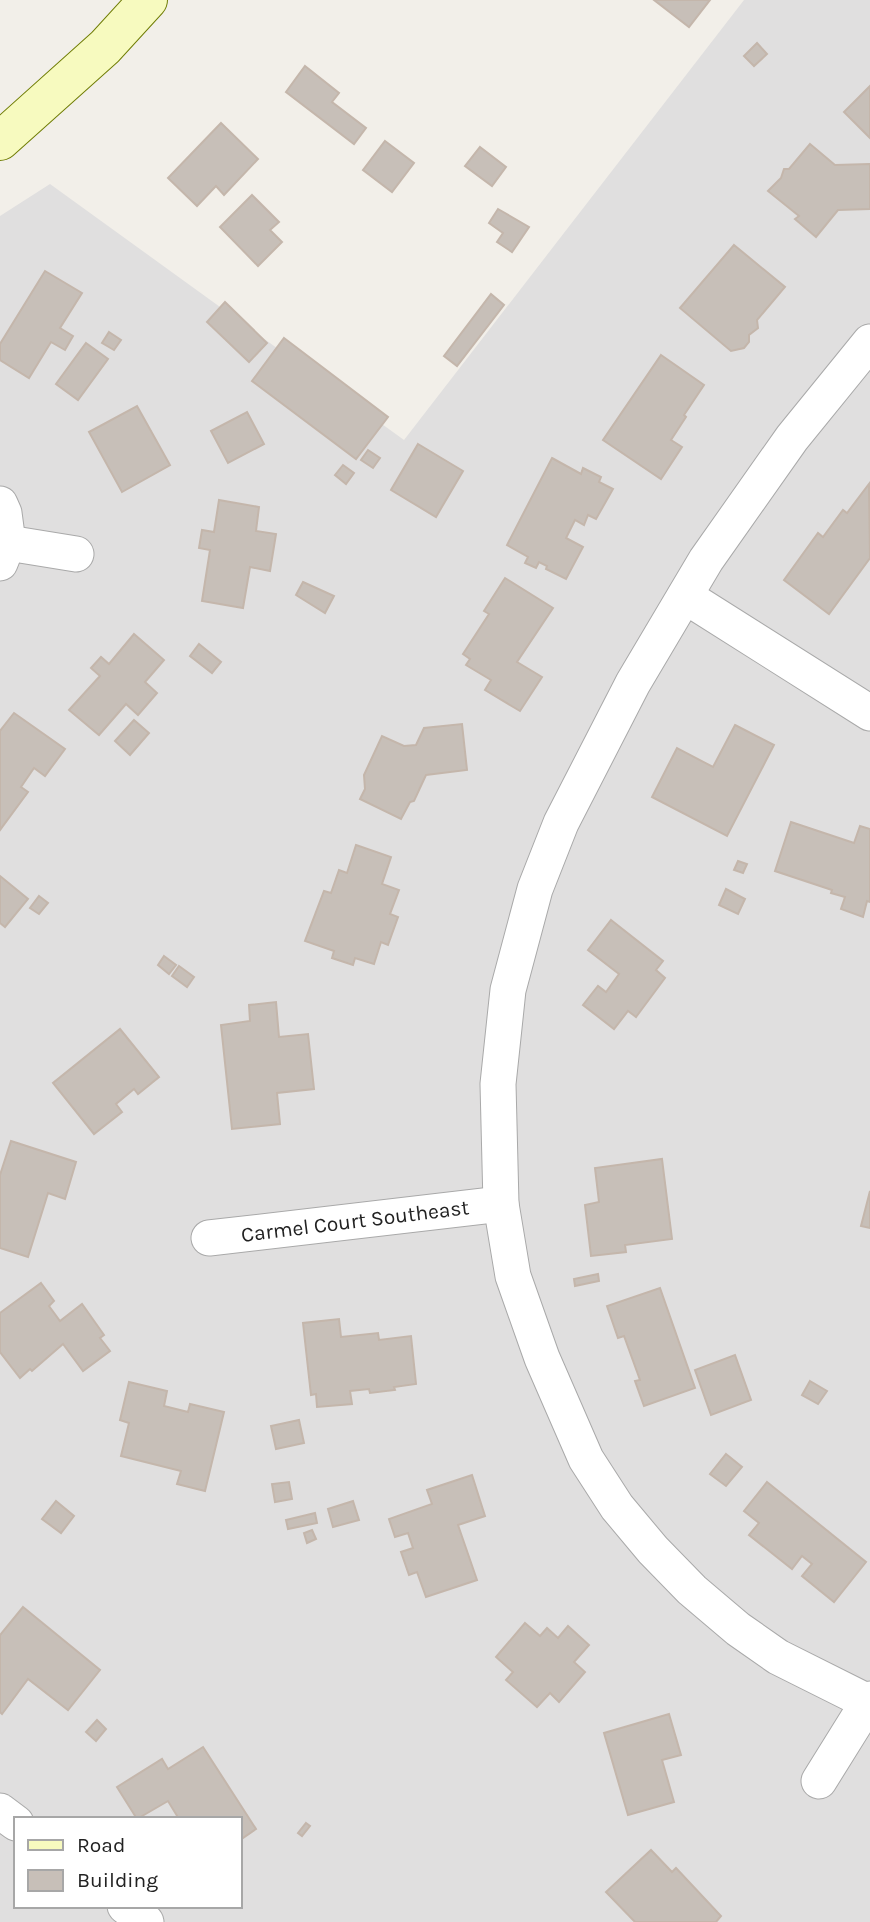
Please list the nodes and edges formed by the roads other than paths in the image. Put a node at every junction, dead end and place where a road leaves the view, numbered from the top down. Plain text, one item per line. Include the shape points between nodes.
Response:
1 (148, 0) edge
2 (0, 141) edge
3 (870, 342) edge
4 (0, 504) edge
5 (4, 553) edge
6 (76, 554) dead end
7 (685, 596) junction
8 (870, 713) edge
9 (501, 1203) junction
10 (209, 1238) dead end
11 (869, 1701) edge
12 (819, 1781) dead end
13 (128, 1908) edge
14 (146, 1922) edge

1 - 2 main road via 106,47
3 - 7 street via 792,438
4 - 5 street
5 - 6 street
7 - 8 street
7 - 9 street via 633,683 561,823 536,889 508,990 499,1084
9 - 10 street, Carmel Court Southeast
9 - 11 street via 513,1276 542,1358 586,1459 617,1507 692,1590 738,1629 778,1657
11 - 12 street
13 - 14 street

